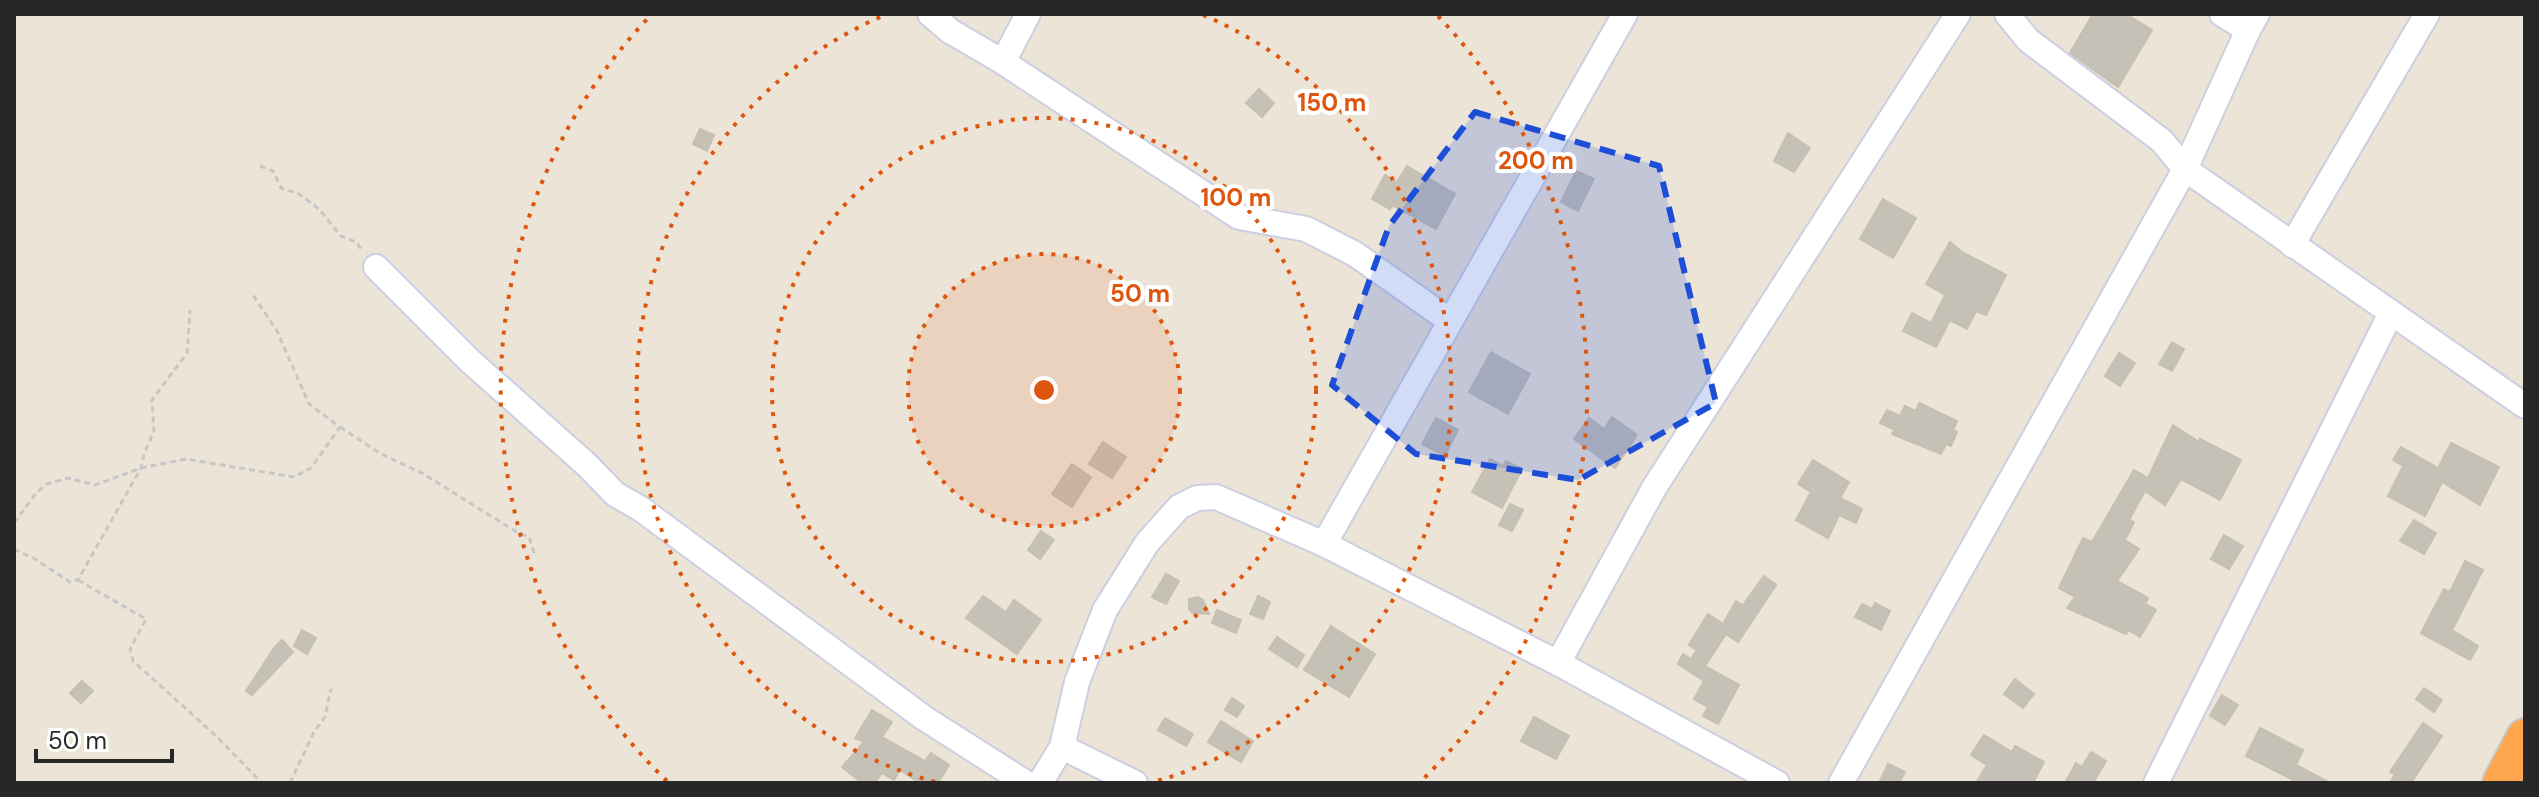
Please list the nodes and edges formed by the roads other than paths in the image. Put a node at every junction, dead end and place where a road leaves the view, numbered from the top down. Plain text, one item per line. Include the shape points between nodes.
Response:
1 (930, 14) edge
2 (1028, 14) edge
3 (1625, 14) edge
4 (1958, 14) edge
5 (2007, 14) edge
6 (2222, 14) edge
7 (2427, 14) edge
8 (2252, 22) edge
9 (1003, 62) junction
10 (2185, 169) junction
11 (2292, 245) junction
12 (376, 267) road end
13 (2391, 313) junction
14 (1450, 321) junction
15 (2525, 406) edge
16 (1324, 544) junction
17 (1558, 663) junction
18 (2525, 737) edge
19 (1062, 747) junction
20 (1026, 783) edge
21 (1040, 783) edge
22 (1135, 783) edge
23 (1777, 783) edge
24 (1841, 783) edge
25 (2156, 783) edge
26 (2501, 783) edge

1 - 9 street
2 - 9 street
3 - 14 street
4 - 17 street via 1654,488
5 - 10 street via 2028,40 2162,141
6 - 8 street
7 - 11 street
8 - 10 street
9 - 14 street via 1239,217 1306,229 1355,254
10 - 11 street
10 - 24 street
11 - 13 street
12 - 20 street via 615,494 924,718
13 - 15 street
13 - 25 street
14 - 16 street
16 - 17 street
16 - 19 street via 1216,497 1179,507 1147,543 1105,610 1077,682
17 - 23 street
18 - 26 highway
19 - 21 street
19 - 22 street

